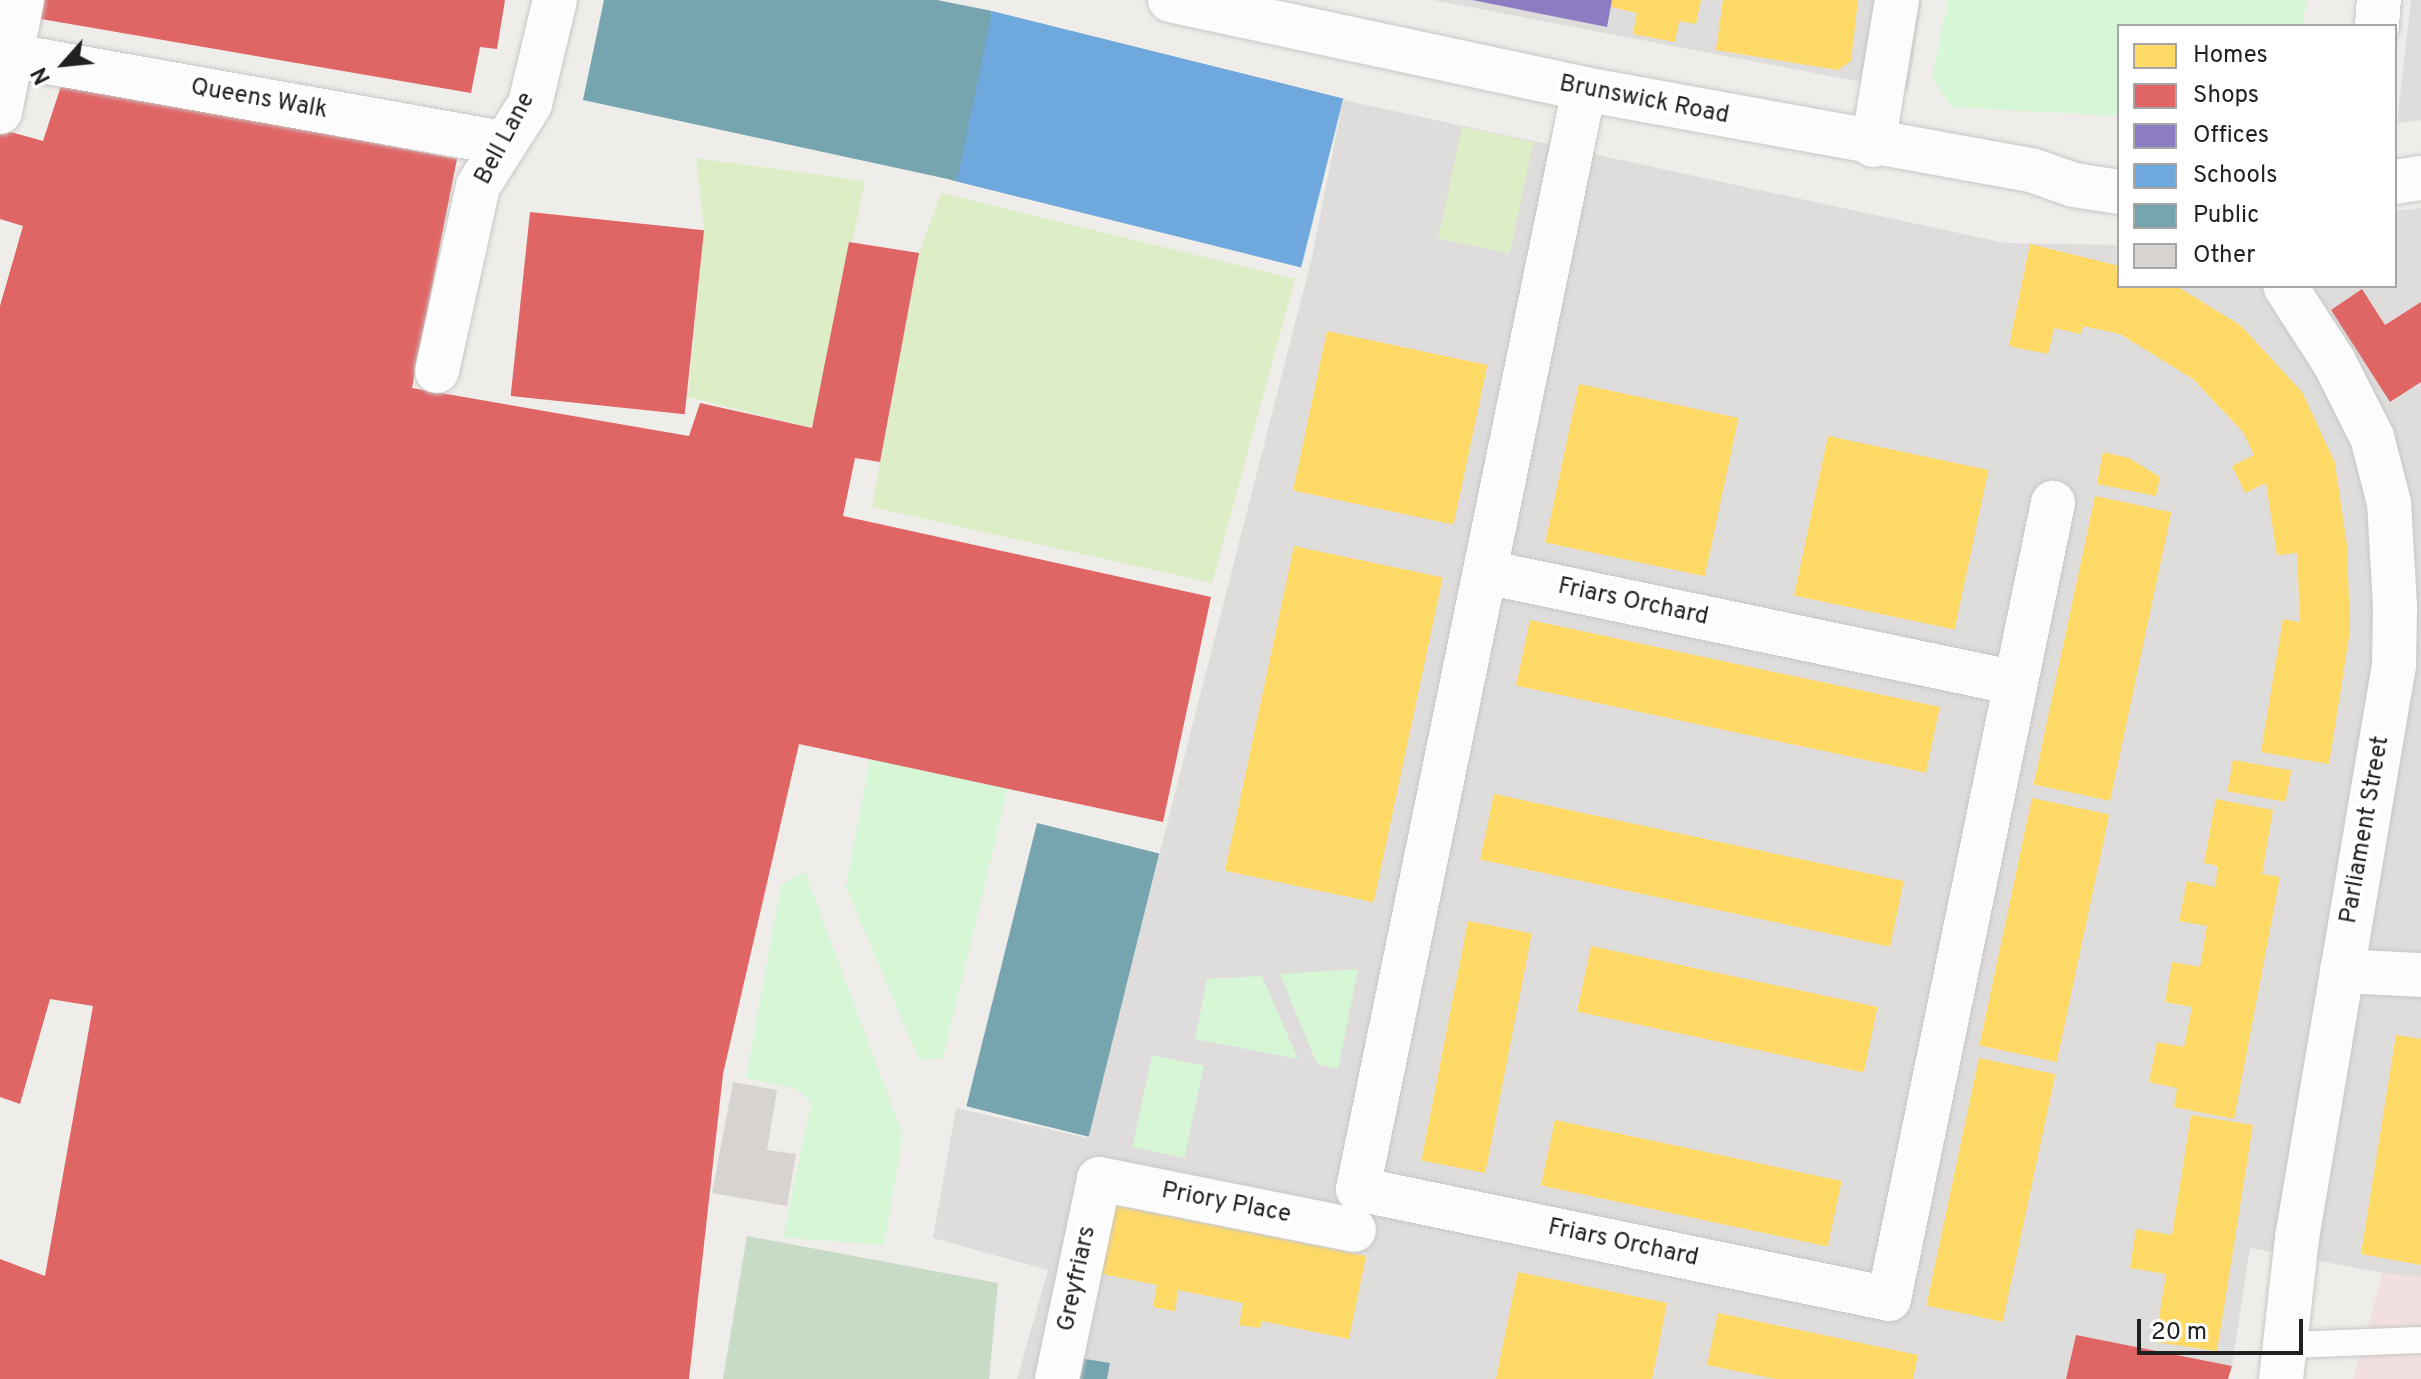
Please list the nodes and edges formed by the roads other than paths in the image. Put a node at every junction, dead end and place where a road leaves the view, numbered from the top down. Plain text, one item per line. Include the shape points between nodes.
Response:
1 (22, 0) edge
2 (555, 0) edge
3 (1170, 0) edge
4 (1897, 0) edge
5 (2379, 0) edge
6 (2377, 24) edge
7 (14, 56) junction
8 (1584, 89) junction
9 (0, 112) edge
10 (504, 143) junction
11 (1873, 145) junction
12 (2421, 178) edge
13 (2397, 182) edge
14 (2074, 185) junction
15 (2117, 192) edge
16 (2117, 206) edge
17 (2281, 291) edge
18 (437, 371) dead end
19 (2053, 503) dead end
20 (1486, 572) junction
21 (2016, 683) junction
22 (2342, 971) junction
23 (2421, 975) edge
24 (1099, 1179) joint
25 (1354, 1230) dead end
26 (2421, 1340) edge
27 (2285, 1362) edge
28 (1057, 1379) edge

1 - 7 street
2 - 10 street, Bell Lane via 530,104
3 - 8 street, Brunswick Road
4 - 11 street
5 - 6 street
7 - 9 street
7 - 10 street, Queens Walk
8 - 11 street, Brunswick Road
8 - 20 street, Friars Orchard
10 - 18 street, Bell Lane via 478,186
11 - 14 street, Brunswick Road via 2034,171
12 - 13 street
14 - 15 street, Brunswick Road
14 - 16 street
17 - 22 street, Parliament Street via 2334,362 2372,437 2394,546 2394,665
19 - 21 street, Friars Orchard
20 - 21 street, Friars Orchard
20 - 21 street, Friars Orchard via 1358,1189 1889,1299
22 - 23 street
22 - 27 street, Parliament Street via 2297,1238
24 - 25 street, Priory Place
24 - 28 street, Greyfriars
26 - 27 lane

